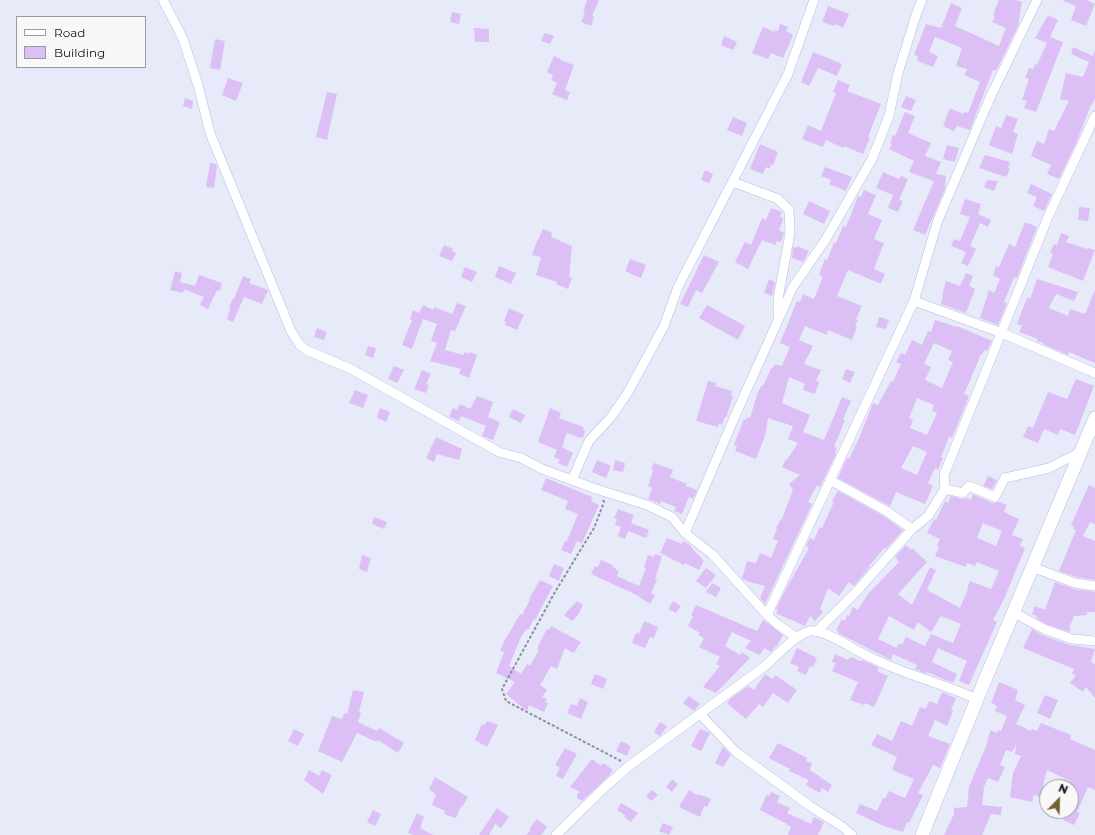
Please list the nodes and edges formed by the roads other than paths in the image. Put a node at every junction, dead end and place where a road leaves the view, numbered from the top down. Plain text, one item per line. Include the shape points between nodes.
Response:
1 (163, 0) edge
2 (814, 0) edge
3 (922, 0) edge
4 (1036, 0) edge
5 (1095, 116) edge
6 (733, 182) junction
7 (914, 301) junction
8 (778, 320) junction
9 (1002, 333) junction
10 (1095, 373) edge
11 (1095, 418) edge
12 (1081, 452) junction
13 (572, 480) junction
14 (830, 480) junction
15 (945, 489) junction
16 (912, 529) junction
17 (685, 533) junction
18 (1032, 567) junction
19 (1095, 586) edge
20 (1014, 612) junction
21 (767, 615) junction
22 (816, 632) junction
23 (796, 638) junction
24 (1095, 641) edge
25 (977, 699) junction
26 (700, 714) junction
27 (556, 835) edge
28 (852, 835) edge
29 (922, 835) edge

1 - 13 street via 183,39 210,133 291,330 300,345 351,369 499,452 521,458
2 - 6 street via 788,74
3 - 8 street via 898,73 889,116 872,159 826,239 793,287
4 - 7 street via 989,100 938,220
5 - 9 street via 1048,218
6 - 8 street via 778,199 789,210 790,233 778,299
6 - 13 street via 678,287 664,326 627,394 611,417 588,441
7 - 9 street
7 - 14 street
8 - 17 street
9 - 10 street
9 - 15 street via 944,475
11 - 12 main road
12 - 15 street via 1049,468 1004,478 995,497 969,486 963,493
12 - 18 main road
13 - 17 street via 647,505 672,517
14 - 16 street via 888,512
14 - 21 street
15 - 16 street via 928,516
16 - 22 street via 857,591
17 - 21 street via 713,555
18 - 19 street via 1075,583
18 - 20 main road
20 - 24 street via 1044,629 1065,637
20 - 25 main road
21 - 23 street
22 - 23 street via 810,631
22 - 25 street via 827,634 874,660
23 - 26 street via 765,666
25 - 29 main road
26 - 27 street via 629,766
26 - 28 street via 736,752

